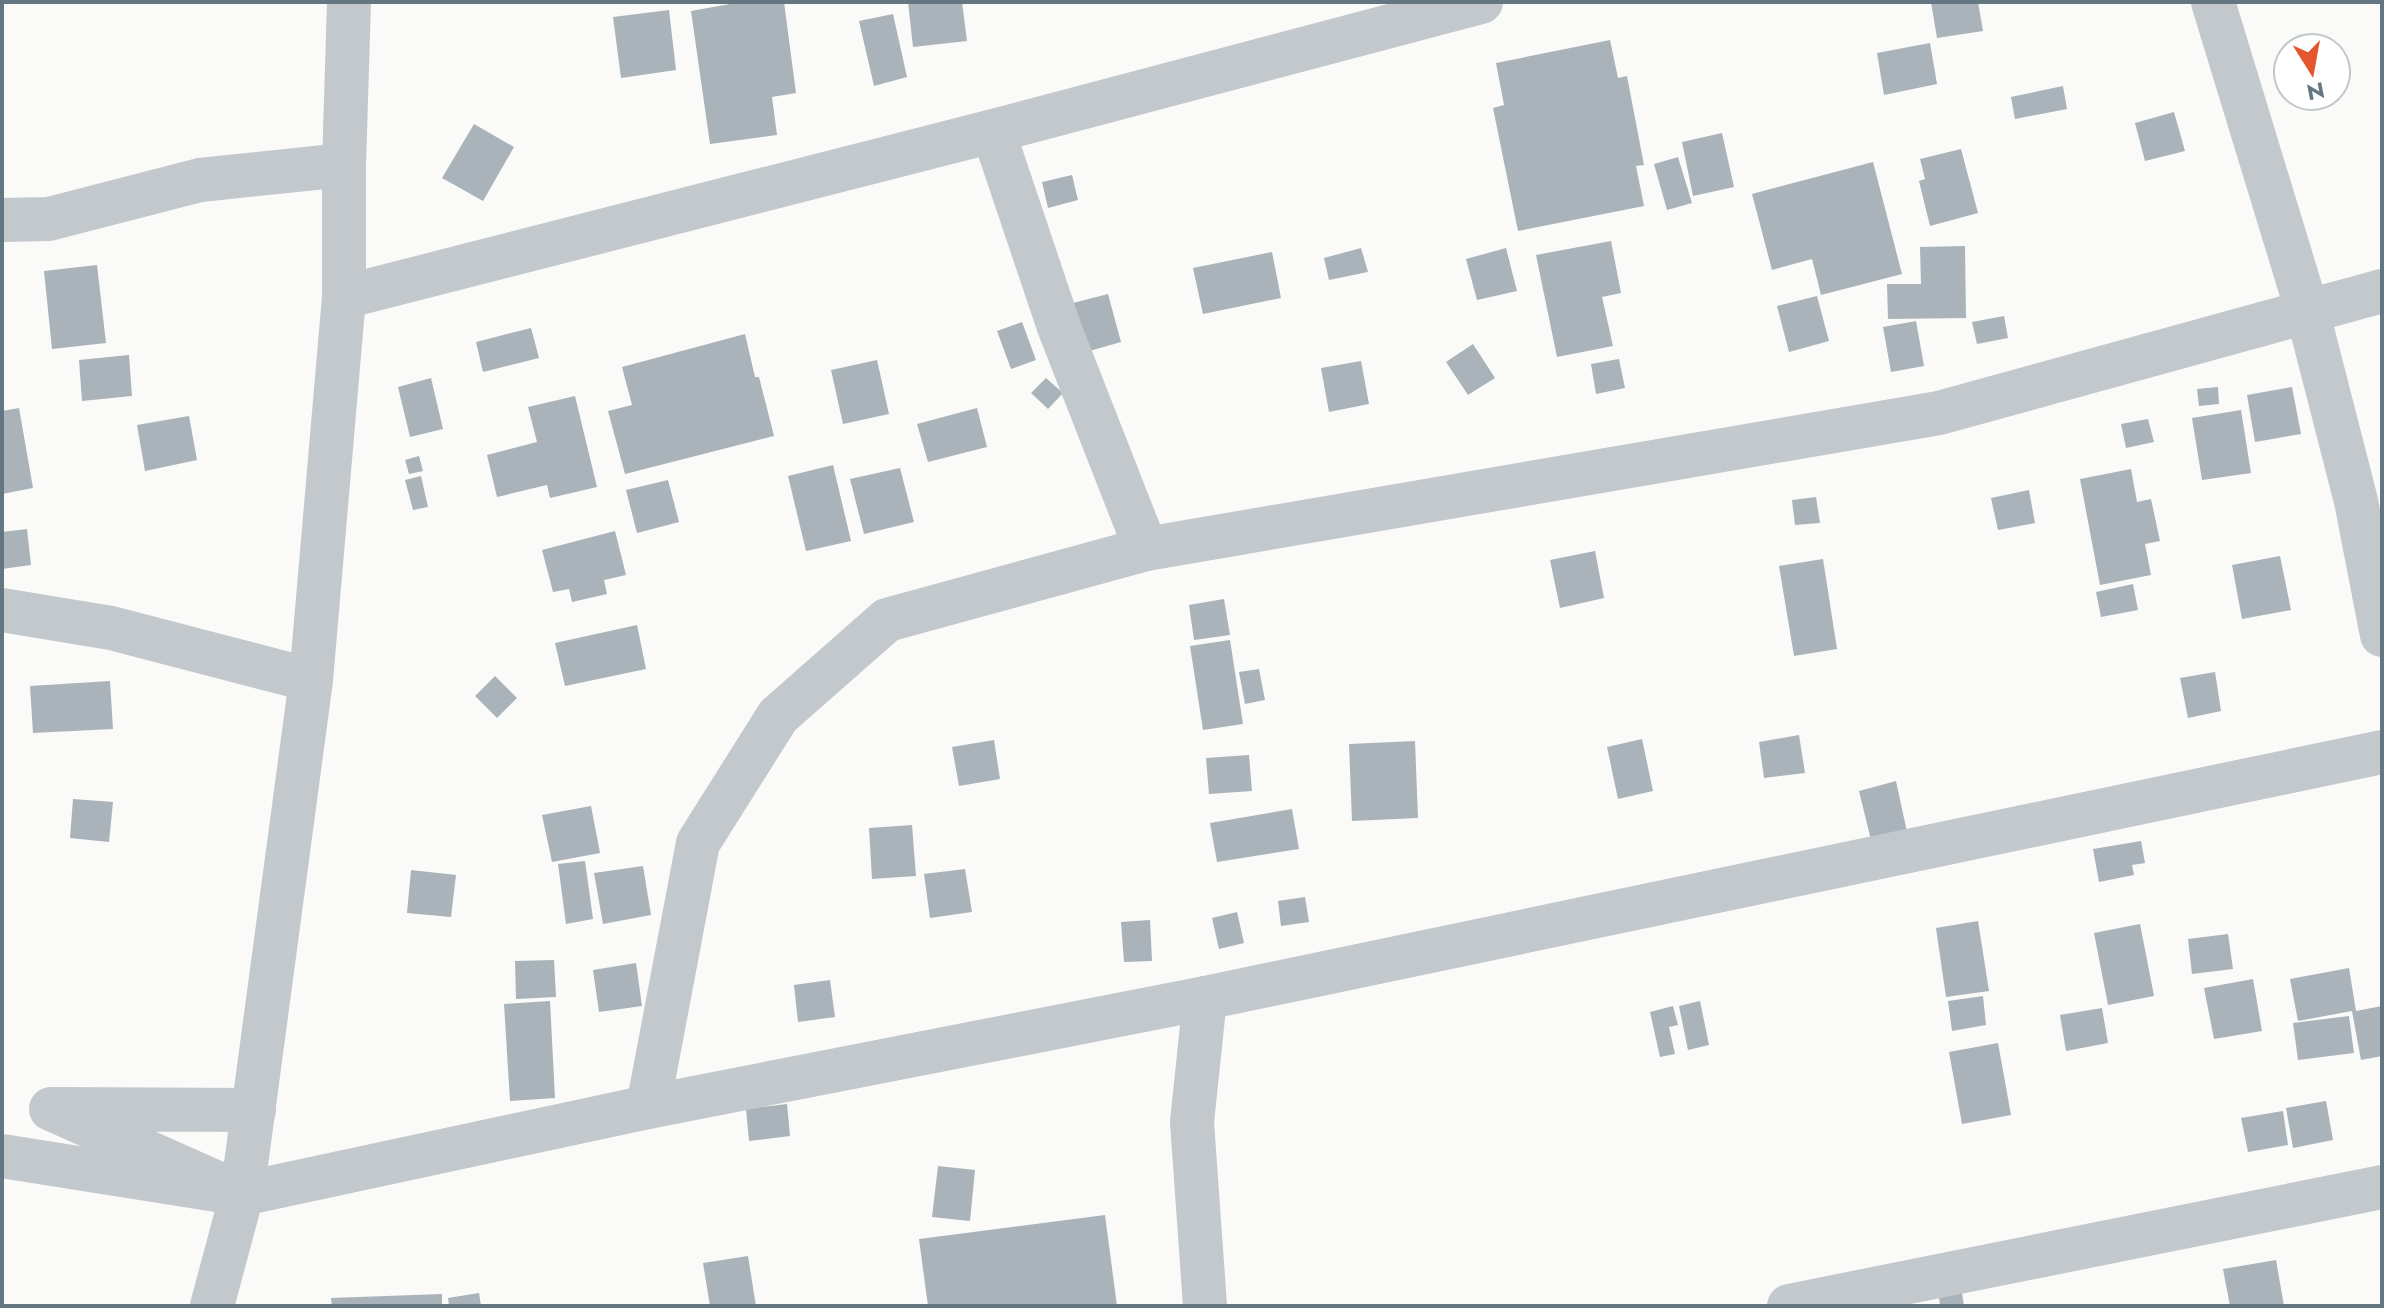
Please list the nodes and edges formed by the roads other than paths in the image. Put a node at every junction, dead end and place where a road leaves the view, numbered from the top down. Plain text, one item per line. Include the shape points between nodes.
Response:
1 (349, 2) edge
2 (1481, 2) edge
3 (2213, 2) edge
4 (993, 131) junction
5 (344, 165) junction
6 (2, 220) edge
7 (2382, 291) edge
8 (344, 297) junction
9 (2307, 310) junction
10 (1146, 549) junction
11 (2, 610) edge
12 (2382, 635) edge
13 (311, 680) junction
14 (2382, 752) edge
15 (1205, 998) junction
16 (648, 1107) junction
17 (254, 1110) dead end
18 (2, 1156) edge
19 (2382, 1187) edge
20 (242, 1194) junction
21 (212, 1306) edge
22 (1205, 1306) edge
23 (1789, 1306) edge

1 - 5 street
2 - 4 street
3 - 9 street
4 - 8 street
4 - 10 street via 1059,327
5 - 6 street via 200,180 49,219
5 - 8 street
7 - 9 street
8 - 13 street
9 - 10 street via 1939,413
9 - 12 street via 2356,501
10 - 16 street via 887,620 778,716 698,843
11 - 13 street via 111,628
13 - 20 street
14 - 15 street
15 - 16 street
15 - 22 street via 1192,1122
16 - 20 street
17 - 20 street via 51,1109
18 - 20 street
19 - 23 street
20 - 21 street

